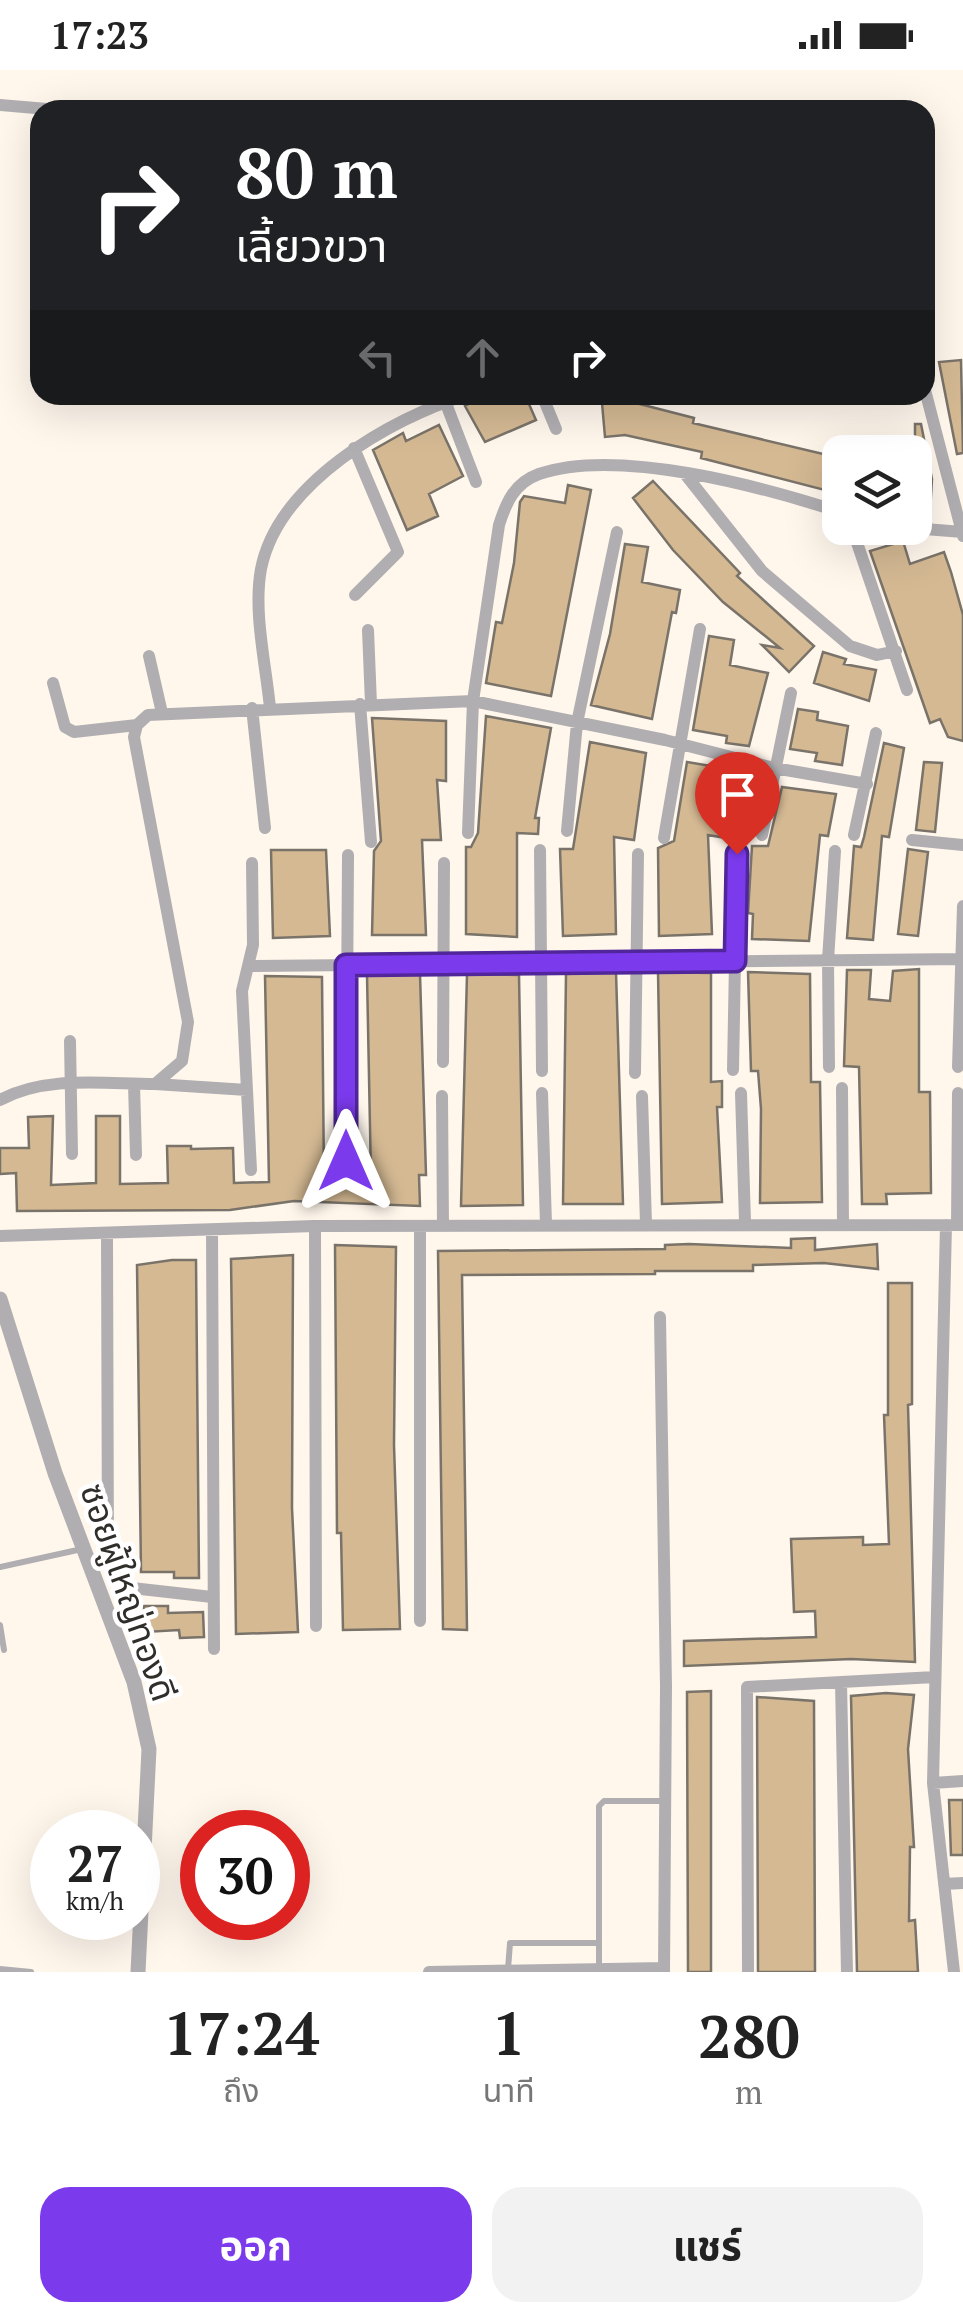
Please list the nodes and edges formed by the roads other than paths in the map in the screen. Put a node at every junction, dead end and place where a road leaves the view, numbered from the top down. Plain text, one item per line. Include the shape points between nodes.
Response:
1 (0, 105) edge
2 (30, 108) edge
3 (438, 405) edge
4 (447, 405) edge
5 (546, 405) edge
6 (929, 405) edge
7 (556, 430) dead end
8 (354, 448) junction
9 (684, 474) junction
10 (476, 482) dead end
11 (822, 506) edge
12 (932, 530) edge
13 (618, 532) dead end
14 (963, 534) edge
15 (858, 545) edge
16 (355, 596) dead end
17 (700, 629) dead end
18 (368, 630) dead end
19 (896, 651) junction
20 (149, 656) dead end
21 (53, 684) dead end
22 (907, 690) dead end
23 (791, 693) dead end
24 (473, 700) junction
25 (366, 704) junction
26 (252, 708) junction
27 (270, 708) junction
28 (162, 712) junction
29 (577, 723) junction
30 (137, 725) junction
31 (876, 733) dead end
32 (677, 743) junction
33 (774, 768) junction
34 (867, 784) junction
35 (265, 828) dead end
36 (567, 831) dead end
37 (468, 833) dead end
38 (762, 835) dead end
39 (854, 835) dead end
40 (664, 838) dead end
41 (912, 840) dead end
42 (370, 842) dead end
43 (963, 845) edge
44 (540, 850) dead end
45 (834, 851) dead end
46 (638, 854) dead end
47 (737, 854) dead end
48 (348, 856) dead end
49 (252, 863) dead end
50 (444, 863) dead end
51 (963, 906) edge
52 (961, 959) edge
53 (828, 960) junction
54 (735, 961) junction
55 (637, 962) junction
56 (540, 963) junction
57 (444, 964) junction
58 (346, 965) junction
59 (250, 966) junction
60 (70, 1041) dead end
61 (444, 1062) dead end
62 (829, 1067) dead end
63 (958, 1067) dead end
64 (542, 1070) dead end
65 (733, 1070) dead end
66 (636, 1073) dead end
67 (70, 1084) junction
68 (134, 1084) junction
69 (155, 1084) junction
70 (842, 1088) dead end
71 (246, 1090) junction
72 (741, 1092) dead end
73 (542, 1093) dead end
74 (958, 1093) dead end
75 (442, 1096) dead end
76 (642, 1096) dead end
77 (0, 1100) edge
78 (72, 1154) dead end
79 (136, 1155) dead end
80 (346, 1161) dead end
81 (251, 1170) dead end
82 (745, 1222) junction
83 (646, 1224) junction
84 (843, 1224) junction
85 (546, 1225) junction
86 (955, 1225) edge
87 (315, 1226) junction
88 (420, 1226) junction
89 (443, 1226) junction
90 (212, 1230) junction
91 (108, 1234) junction
92 (0, 1236) edge
93 (0, 1299) edge
94 (660, 1317) dead end
95 (86, 1548) junction
96 (0, 1567) edge
97 (212, 1598) junction
98 (420, 1622) dead end
99 (0, 1625) edge
100 (316, 1626) dead end
101 (214, 1648) dead end
102 (4, 1650) dead end
103 (935, 1678) junction
104 (841, 1682) junction
105 (933, 1782) junction
106 (963, 1782) edge
107 (666, 1800) junction
108 (963, 1883) edge
109 (944, 1884) junction
110 (600, 1943) junction
111 (599, 1968) junction
112 (0, 1969) edge
113 (508, 1969) junction
114 (579, 1970) edge
115 (664, 1970) edge
116 (30, 1972) edge
117 (138, 1972) edge
118 (429, 1972) edge
119 (748, 1972) edge
120 (847, 1972) edge
121 (954, 1972) edge

1 - 2 street
3 - 8 street
4 - 10 street
5 - 7 street
6 - 14 street
8 - 16 street via 398,552
8 - 27 street via 304,492 274,534 261,568
9 - 11 street
9 - 19 street via 762,571 850,646 877,655
9 - 24 street via 578,468 539,474 508,498
12 - 14 street
13 - 29 street
15 - 19 street
17 - 32 street
18 - 25 street
19 - 22 street
20 - 28 street
21 - 30 street via 65,727 74,732
23 - 33 street
24 - 25 street
24 - 29 street
24 - 37 street
25 - 27 street
25 - 42 street
26 - 27 street
26 - 28 street
26 - 35 street
28 - 30 street
29 - 32 street
29 - 36 street
30 - 69 street via 188,1022 182,1061
31 - 34 street
32 - 33 street
32 - 40 street
33 - 34 street
33 - 38 street
34 - 39 street
41 - 43 street
44 - 56 street
45 - 53 street
46 - 55 street
47 - 54 street
48 - 58 street
49 - 59 street
50 - 57 street
51 - 52 street
52 - 53 street
52 - 63 street
53 - 54 street
53 - 62 street
54 - 55 street
54 - 65 street
55 - 56 street
55 - 66 street
56 - 57 street
56 - 64 street
57 - 58 street
57 - 61 street
58 - 59 street
58 - 80 street
59 - 71 street via 242,991
60 - 67 street
67 - 68 street
67 - 77 street via 18,1090
67 - 78 street
68 - 69 street
68 - 79 street
69 - 71 street
70 - 84 street
71 - 81 street
72 - 82 street
73 - 85 street
74 - 86 street
75 - 89 street
76 - 83 street
82 - 83 street
82 - 84 street
83 - 85 street
84 - 86 street
85 - 89 street
86 - 103 street
87 - 88 street
87 - 90 street
87 - 100 street
88 - 89 street
88 - 98 street
90 - 91 street
90 - 97 street
91 - 92 street
91 - 97 street via 108,1564 122,1588
93 - 95 street, ซอยผู้ใหญ่ทองดี
94 - 107 street
95 - 96 lane
95 - 117 street, ซอยผู้ใหญ่ทองดี via 134,1682 149,1749
97 - 101 street
99 - 102 lane
103 - 104 street
103 - 105 street
104 - 119 street via 753,1684 744,1694
104 - 120 street
105 - 106 street
105 - 109 street
107 - 110 lane via 601,1802
107 - 115 street
108 - 109 street
109 - 121 street
110 - 111 lane
110 - 113 lane via 509,1944
111 - 114 street
111 - 115 street
112 - 116 lane
113 - 114 street
113 - 118 street

